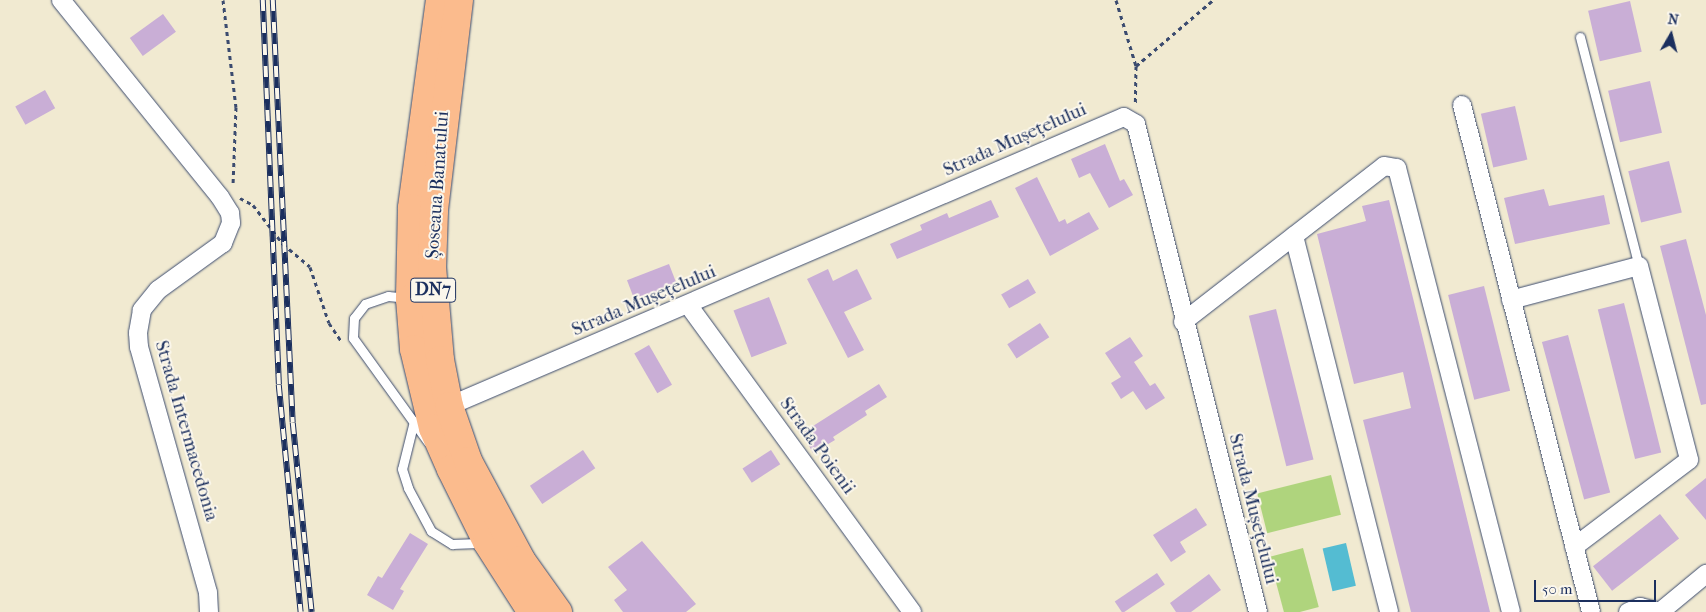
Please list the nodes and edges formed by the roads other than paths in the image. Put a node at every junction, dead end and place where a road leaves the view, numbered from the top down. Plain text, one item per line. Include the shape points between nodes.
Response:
1 (61, 0) edge
2 (440, 0) edge
3 (459, 0) edge
4 (1580, 37) dead end
5 (1462, 105) dead end
6 (1294, 236) junction
7 (1639, 266) junction
8 (1511, 300) junction
9 (688, 306) junction
10 (418, 309) junction
11 (1183, 322) junction
12 (423, 393) junction
13 (449, 406) junction
14 (413, 425) junction
15 (450, 469) junction
16 (488, 542) junction
17 (1574, 547) junction
18 (1706, 574) edge
19 (209, 612) edge
20 (532, 612) edge
21 (558, 612) edge
22 (912, 612) edge
23 (1258, 612) edge
24 (1389, 612) edge
25 (1511, 612) edge
26 (1591, 612) edge
27 (1628, 612) edge
28 (1660, 612) edge

1 - 19 street, Strada Intermacedonia via 220,197 231,205 231,223 222,243 158,290 142,310 138,333 139,347 208,593
2 - 10 main road, Șoseaua Banatului / DN7 via 413,198
3 - 13 main road, Șoseaua Banatului / DN7 via 443,115 432,240 437,341
4 - 7 lane
5 - 8 street
6 - 11 street
6 - 24 street
6 - 25 street via 1384,166 1392,166 1400,172
7 - 8 street
7 - 17 street via 1689,460
8 - 17 street
9 - 11 street, Strada Mușețelului via 1118,118 1129,119 1136,124
9 - 13 street, Strada Mușețelului
9 - 22 street, Strada Poienii
10 - 12 main road, Șoseaua Banatului / DN7 via 414,350
10 - 13 lane via 436,378
10 - 14 lane via 388,296 360,308 352,328 358,350
11 - 23 street, Strada Mușețelului
12 - 14 lane
12 - 15 main road, Șoseaua Banatului / DN7 via 432,428
13 - 21 main road, Șoseaua Banatului / DN7 via 484,494 524,564
14 - 15 lane
14 - 16 lane via 402,469 408,488 431,531 452,544
15 - 16 main road, Șoseaua Banatului / DN7
16 - 20 main road, Șoseaua Banatului / DN7
17 - 26 street
18 - 28 street
27 - 28 street via 1640,607

